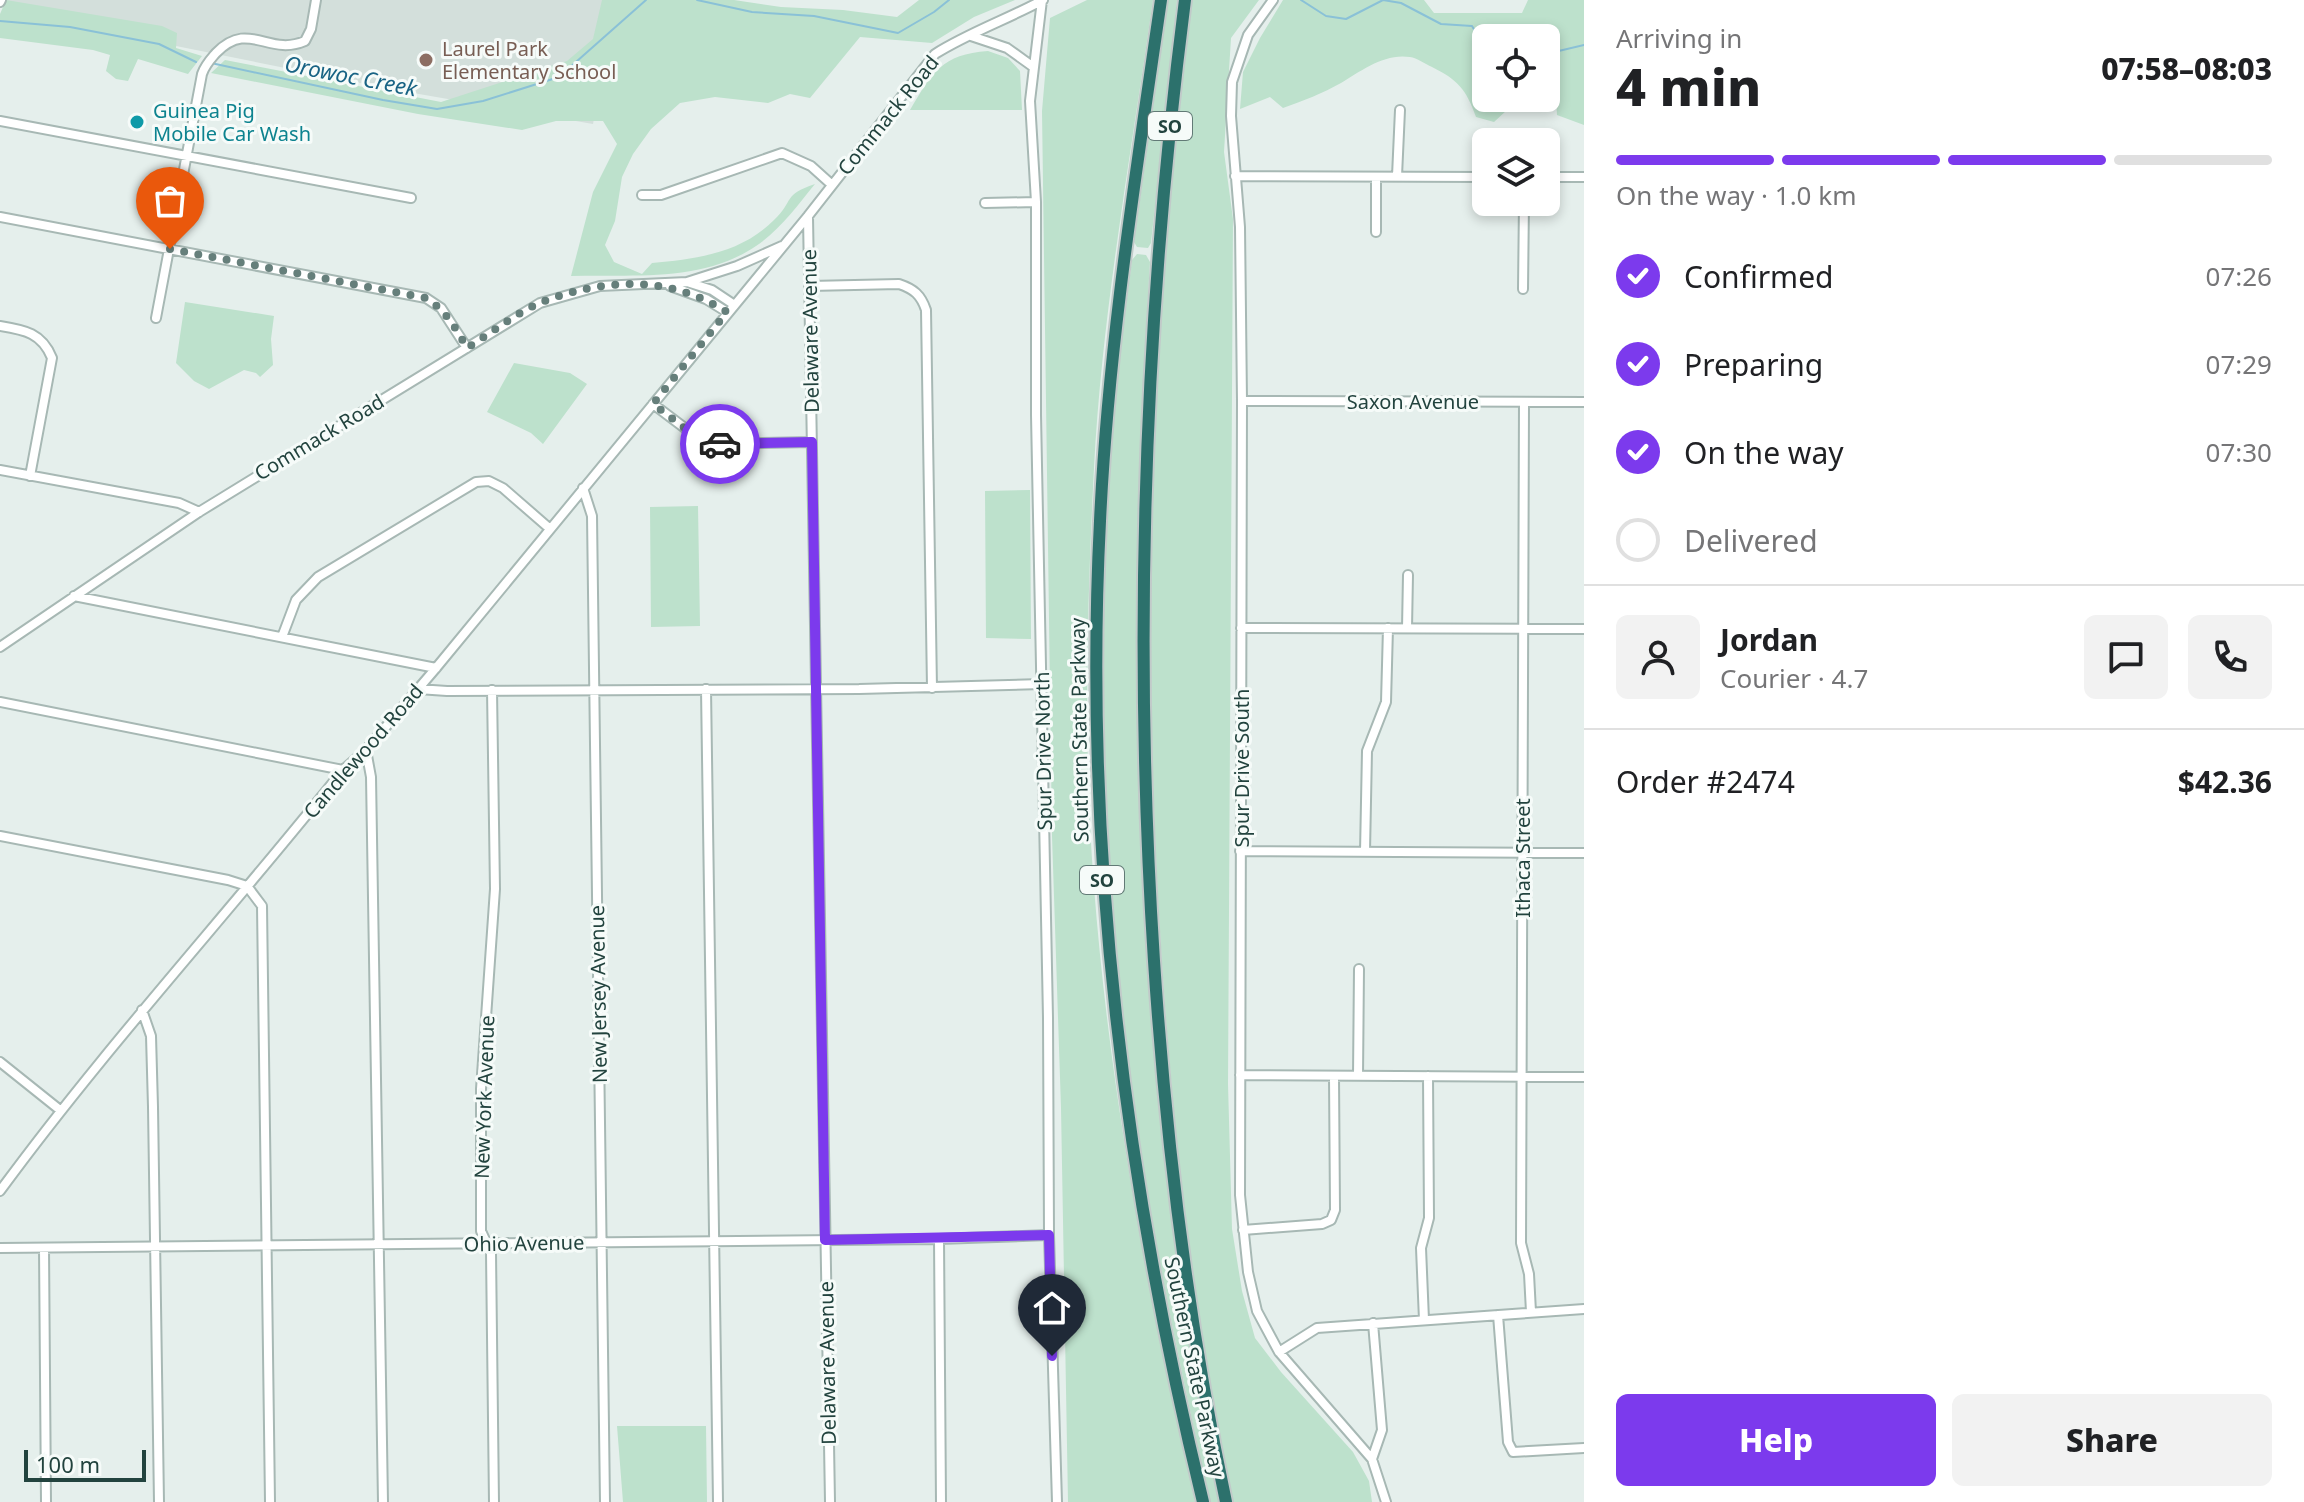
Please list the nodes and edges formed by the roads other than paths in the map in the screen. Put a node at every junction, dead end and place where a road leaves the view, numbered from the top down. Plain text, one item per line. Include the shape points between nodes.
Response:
1 (316, 0) edge
2 (1043, 0) edge
3 (1161, 0) edge
4 (1185, 0) edge
5 (1273, 0) edge
6 (971, 36) junction
7 (1032, 66) junction
8 (1400, 110) dead end
9 (0, 121) edge
10 (187, 156) junction
11 (1235, 176) junction
12 (1397, 176) junction
13 (1376, 177) junction
14 (1472, 177) edge
15 (1560, 177) edge
16 (1584, 177) edge
17 (831, 184) junction
18 (642, 195) dead end
19 (411, 198) dead end
20 (1036, 202) junction
21 (985, 203) dead end
22 (808, 216) junction
23 (1524, 216) edge
24 (0, 217) edge
25 (1376, 232) dead end
26 (783, 246) junction
27 (170, 249) junction
28 (687, 282) junction
29 (661, 285) junction
30 (810, 286) junction
31 (1523, 289) dead end
32 (730, 308) junction
33 (156, 318) dead end
34 (0, 326) edge
35 (467, 348) junction
36 (1242, 401) junction
37 (1524, 402) junction
38 (1584, 402) edge
39 (653, 404) junction
40 (812, 442) junction
41 (0, 470) edge
42 (30, 476) junction
43 (583, 488) junction
44 (199, 512) junction
45 (549, 528) junction
46 (1408, 575) dead end
47 (74, 596) junction
48 (1241, 628) junction
49 (1388, 628) junction
50 (1407, 628) junction
51 (1523, 629) junction
52 (1584, 629) edge
53 (282, 637) junction
54 (0, 647) edge
55 (436, 668) junction
56 (1042, 684) junction
57 (932, 688) junction
58 (418, 689) junction
59 (706, 689) junction
60 (817, 689) junction
61 (492, 690) junction
62 (594, 690) junction
63 (0, 702) edge
64 (366, 750) junction
65 (343, 770) junction
66 (0, 836) edge
67 (1240, 851) junction
68 (1365, 852) junction
69 (1523, 853) junction
70 (1584, 853) edge
71 (247, 886) junction
72 (1359, 969) dead end
73 (142, 1010) junction
74 (0, 1062) edge
75 (1240, 1075) junction
76 (1358, 1076) junction
77 (1428, 1076) junction
78 (1334, 1077) junction
79 (1521, 1077) junction
80 (1584, 1077) edge
81 (60, 1110) junction
82 (0, 1191) edge
83 (1243, 1230) junction
84 (1049, 1235) junction
85 (939, 1239) junction
86 (825, 1240) junction
87 (602, 1242) junction
88 (715, 1242) junction
89 (487, 1243) junction
90 (378, 1244) junction
91 (266, 1245) junction
92 (157, 1247) junction
93 (0, 1248) edge
94 (44, 1248) junction
95 (1584, 1309) edge
96 (1531, 1312) junction
97 (1498, 1315) junction
98 (1424, 1320) junction
99 (1373, 1323) junction
100 (1279, 1352) junction
101 (1584, 1448) edge
102 (1372, 1459) junction
103 (46, 1502) edge
104 (159, 1502) edge
105 (270, 1502) edge
106 (383, 1502) edge
107 (494, 1502) edge
108 (605, 1502) edge
109 (718, 1502) edge
110 (830, 1502) edge
111 (941, 1502) edge
112 (1057, 1502) edge
113 (1203, 1502) edge
114 (1226, 1502) edge
115 (1386, 1502) edge

1 - 10 street via 305,41 292,47 238,37 206,64
2 - 6 street, Commack Road
2 - 7 street, Spur Drive North
3 - 113 highway, Southern State Parkway / SO via 1106,440 1097,599 1097,777 1107,939 1129,1122
4 - 114 highway, Southern State Parkway / SO via 1152,346 1144,745 1173,1180 1196,1349
5 - 11 street, Spur Drive South via 1248,35 1232,82
6 - 7 street via 1007,48
6 - 17 street, Commack Road via 935,54
7 - 20 street, Spur Drive North
8 - 12 street
9 - 10 street
10 - 19 street
10 - 27 street
11 - 13 street
11 - 36 street, Spur Drive South
12 - 13 street
12 - 14 street
13 - 25 street
15 - 16 street
17 - 18 street via 811,166 782,153 661,195
17 - 22 street, Commack Road
20 - 21 street
20 - 56 street, Spur Drive North
22 - 26 street, Commack Road
22 - 30 street, Delaware Avenue
23 - 31 street
24 - 27 street
26 - 28 street
26 - 32 street, Commack Road
27 - 33 street
27 - 35 street via 426,298 451,320
28 - 29 street, Commack Road
28 - 32 street, Commack Road via 712,290
29 - 32 street, Commack Road
29 - 35 street, Commack Road via 600,286 540,303
30 - 40 street, Delaware Avenue
30 - 57 street via 899,284 922,298 926,310
32 - 39 street, Candlewood Road
34 - 42 street via 33,333 46,343 52,358
35 - 44 street, Commack Road
36 - 37 street, Saxon Avenue
36 - 48 street, Spur Drive South
37 - 38 street, Saxon Avenue
37 - 51 street, Ithaca Street
39 - 40 street via 702,441
39 - 43 street, Candlewood Road
40 - 60 street, Delaware Avenue
41 - 42 street
42 - 44 street via 179,503
43 - 45 street, Candlewood Road
43 - 62 street, New Jersey Avenue via 592,516
44 - 47 street, Commack Road
45 - 53 street via 503,488 476,482 318,577 296,600
45 - 55 street, Candlewood Road
46 - 50 street
47 - 53 street
47 - 54 street, Commack Road
48 - 49 street
48 - 67 street, Spur Drive South
49 - 50 street
49 - 68 street via 1386,702 1367,751
50 - 51 street
51 - 52 street
51 - 69 street, Ithaca Street
53 - 55 street
55 - 58 street, Candlewood Road
56 - 57 street
56 - 84 street, Spur Drive North
57 - 60 street
58 - 61 street
58 - 64 street, Candlewood Road
59 - 60 street
59 - 62 street
59 - 88 street
60 - 86 street, Delaware Avenue
61 - 62 street
61 - 89 street, New York Avenue via 495,889 481,1079 481,1231
62 - 87 street, New Jersey Avenue
63 - 65 street
64 - 65 street, Candlewood Road
64 - 90 street via 371,777
65 - 71 street, Candlewood Road
66 - 71 street
67 - 68 street
67 - 75 street, Spur Drive South
68 - 69 street
69 - 70 street
69 - 79 street, Ithaca Street
71 - 73 street, Candlewood Road
71 - 91 street via 262,906
72 - 76 street
73 - 81 street, Candlewood Road
73 - 92 street via 151,1036
74 - 81 street
75 - 78 street
75 - 83 street, Spur Drive South
76 - 77 street
76 - 78 street
77 - 79 street
77 - 98 street via 1429,1218 1421,1248
78 - 83 street via 1331,1220
79 - 80 street
79 - 96 street, Ithaca Street via 1521,1243
81 - 82 street, Candlewood Road
83 - 100 street, Spur Drive South via 1257,1311
84 - 85 street, Ohio Avenue
84 - 112 street, Spur Drive North
85 - 86 street, Ohio Avenue
85 - 111 street
86 - 88 street, Ohio Avenue
86 - 110 street, Delaware Avenue
87 - 88 street, Ohio Avenue
87 - 89 street, Ohio Avenue
87 - 108 street, New Jersey Avenue
88 - 109 street
89 - 90 street, Ohio Avenue
89 - 107 street, New York Avenue
90 - 91 street, Ohio Avenue
90 - 106 street
91 - 92 street, Ohio Avenue
91 - 105 street
92 - 94 street, Ohio Avenue
92 - 104 street
93 - 94 street, Ohio Avenue
94 - 103 street
95 - 96 street
96 - 97 street
97 - 98 street
97 - 101 street via 1513,1452
98 - 99 street
99 - 100 street via 1317,1328
99 - 102 street via 1382,1430
100 - 102 street, Spur Drive South
102 - 115 street, Spur Drive South

